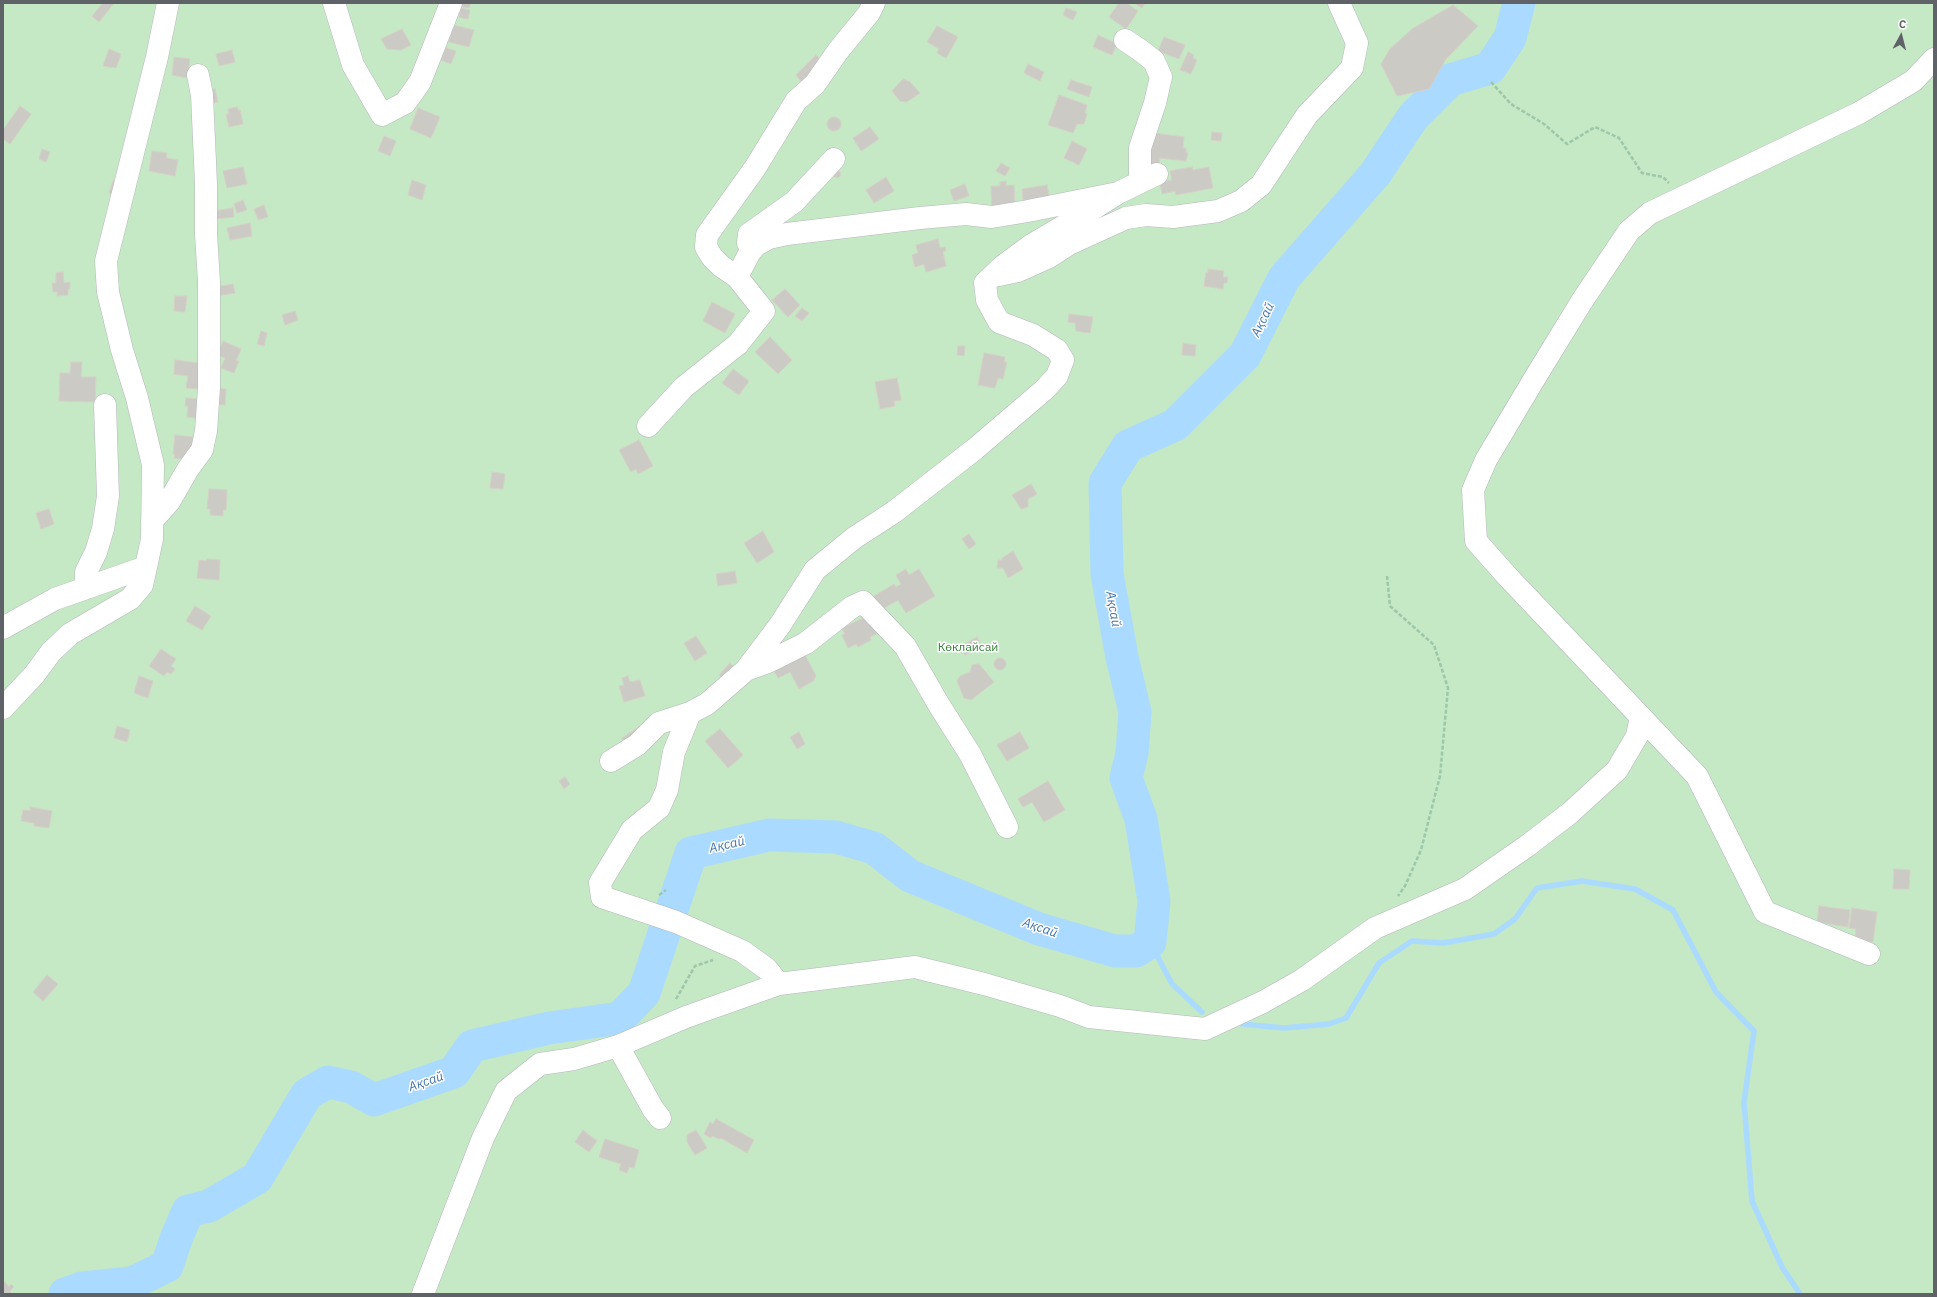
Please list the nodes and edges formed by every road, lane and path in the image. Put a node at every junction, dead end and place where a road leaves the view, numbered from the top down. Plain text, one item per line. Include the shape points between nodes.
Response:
1 (168, 3) edge
2 (334, 3) edge
3 (452, 3) edge
4 (874, 3) edge
5 (1339, 3) edge
6 (1125, 40) dead end
7 (1934, 58) edge
8 (198, 75) dead end
9 (1491, 82) dead end
10 (834, 160) dead end
11 (1118, 193) junction
12 (1684, 197) junction
13 (750, 252) junction
14 (736, 277) junction
15 (992, 277) junction
16 (105, 405) dead end
17 (648, 426) dead end
18 (152, 521) junction
19 (146, 567) junction
20 (1387, 576) dead end
21 (86, 588) junction
22 (3, 628) edge
23 (746, 670) junction
24 (3, 708) edge
25 (690, 713) junction
26 (1641, 717) junction
27 (611, 761) dead end
28 (1007, 827) dead end
29 (1397, 898) dead end
30 (742, 951) junction
31 (1869, 954) dead end
32 (779, 984) junction
33 (675, 1001) dead end
34 (618, 1046) junction
35 (660, 1118) dead end
36 (422, 1294) edge

1 - 18 street via 106,261 108,292 153,465
2 - 3 street via 353,65 382,115 405,104 420,82
4 - 14 street via 870,13 838,51 815,84 796,101 755,168 707,235 706,247 712,257
5 - 15 street via 1358,43 1352,68 1307,115 1261,185 1241,202 1218,211 1173,217 1146,215 1126,218 1069,244 1050,257 1018,271
6 - 11 street via 1154,61 1161,77 1140,148 1148,177
7 - 12 street via 1913,81 1859,113
8 - 18 street via 202,95 209,282 209,388 206,431 202,450 169,502
9 - 12 path via 1511,104 1544,124 1567,144 1595,127 1619,138 1642,173 1663,177
10 - 13 street via 794,202 749,234
11 - 13 street via 992,217 966,214 787,234 769,238 756,245
11 - 15 street via 1030,246
12 - 26 street via 1650,212 1629,231 1529,387 1486,460 1473,490 1476,541
13 - 14 street
14 - 17 street via 764,311 738,344 684,387
15 - 23 street via 985,283 987,300 999,322 1032,335 1058,350 1063,360 1057,376 975,449 815,570
16 - 21 street via 108,496 103,529 86,572
18 - 19 street via 152,539
19 - 21 street
19 - 24 street via 142,585 130,599 70,634 51,652 34,675
20 - 29 path via 1390,606 1434,645 1448,688 1438,784 1421,850
21 - 22 street via 55,599
23 - 25 street via 707,704
23 - 28 street via 806,643 852,607 863,602 905,646 938,705 970,754
25 - 27 street via 659,723 637,745
25 - 30 street via 674,752 667,790 659,808 632,830 600,883 602,898 667,919
26 - 31 street via 1697,776 1765,912
26 - 32 street via 1637,736 1617,770 1570,813 1465,889 1376,928 1302,980 1263,1002 1205,1029 1089,1017 984,984 915,967
30 - 32 street via 768,969
30 - 33 path via 695,966
32 - 34 street via 686,1017
34 - 35 street
34 - 36 street via 574,1059 540,1064 506,1091 483,1138

